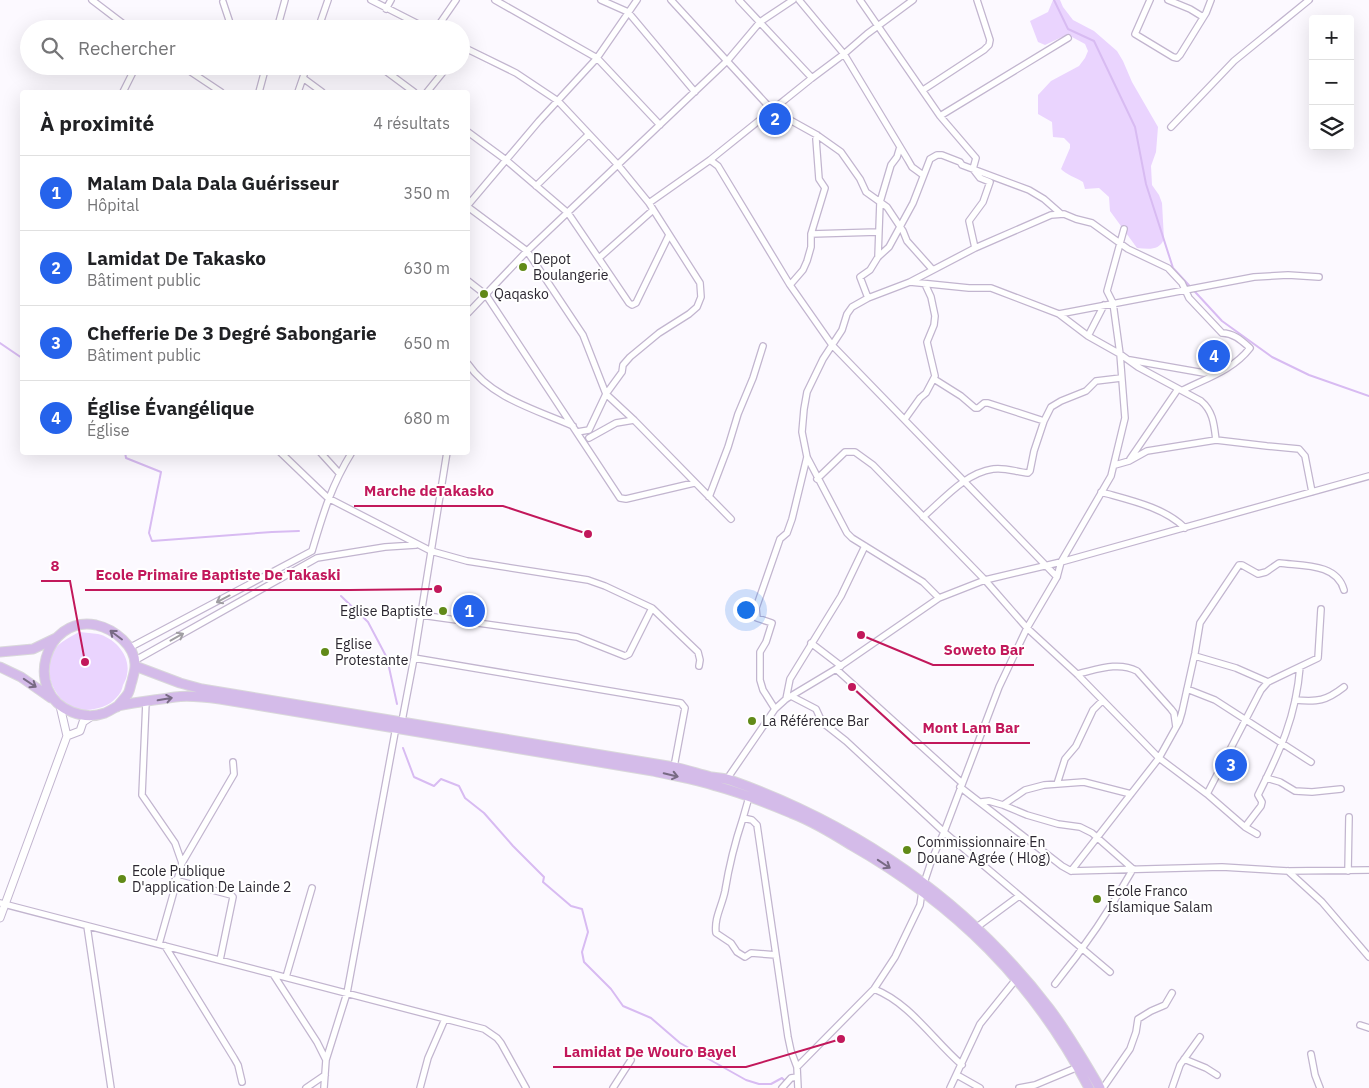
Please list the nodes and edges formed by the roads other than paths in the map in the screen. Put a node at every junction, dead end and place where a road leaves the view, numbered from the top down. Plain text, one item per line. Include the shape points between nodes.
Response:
1 (92, 0) edge
2 (285, 0) edge
3 (328, 0) edge
4 (371, 0) edge
5 (391, 0) edge
6 (456, 0) edge
7 (495, 0) edge
8 (601, 0) edge
9 (637, 0) edge
10 (671, 0) edge
11 (739, 0) edge
12 (793, 0) edge
13 (799, 0) edge
14 (860, 0) edge
15 (913, 0) edge
16 (977, 0) edge
17 (1150, 0) edge
18 (1168, 0) edge
19 (1211, 0) edge
20 (1309, 0) edge
21 (223, 2) dead end
22 (386, 9) junction
23 (628, 12) junction
24 (1203, 17) junction
25 (118, 20) edge
26 (229, 20) edge
27 (279, 20) edge
28 (321, 20) edge
29 (409, 20) edge
30 (442, 20) edge
31 (760, 22) junction
32 (879, 25) junction
33 (1068, 38) dead end
34 (470, 51) edge
35 (844, 54) junction
36 (597, 58) junction
37 (728, 60) junction
38 (132, 75) edge
39 (196, 75) edge
40 (264, 75) edge
41 (304, 75) edge
42 (391, 75) edge
43 (441, 75) edge
44 (303, 78) junction
45 (812, 78) junction
46 (124, 90) edge
47 (218, 90) edge
48 (260, 90) edge
49 (299, 90) edge
50 (319, 90) edge
51 (411, 90) edge
52 (429, 90) edge
53 (923, 90) junction
54 (695, 92) junction
55 (558, 101) junction
56 (772, 110) junction
57 (940, 116) junction
58 (660, 125) junction
59 (1171, 126) dead end
60 (470, 133) edge
61 (589, 134) junction
62 (817, 135) junction
63 (900, 147) junction
64 (506, 160) junction
65 (710, 160) junction
66 (618, 166) junction
67 (973, 169) junction
68 (923, 176) junction
69 (536, 186) junction
70 (880, 202) junction
71 (649, 203) junction
72 (470, 204) edge
73 (470, 208) edge
74 (654, 210) junction
75 (568, 213) junction
76 (1060, 213) junction
77 (899, 226) junction
78 (1124, 229) dead end
79 (878, 232) junction
80 (811, 234) junction
81 (669, 235) junction
82 (1120, 243) junction
83 (975, 248) junction
84 (526, 251) junction
85 (878, 256) junction
86 (599, 258) junction
87 (932, 269) junction
88 (1319, 277) dead end
89 (910, 282) junction
90 (470, 283) edge
91 (926, 284) junction
92 (790, 285) junction
93 (1185, 290) junction
94 (486, 295) junction
95 (868, 298) junction
96 (1113, 303) junction
97 (1104, 305) junction
98 (470, 311) edge
99 (1059, 314) junction
100 (1088, 336) junction
101 (832, 345) junction
102 (763, 346) dead end
103 (1123, 357) junction
104 (470, 367) edge
105 (1226, 370) junction
106 (1121, 378) junction
107 (934, 379) junction
108 (1180, 390) junction
109 (606, 394) junction
110 (634, 420) junction
111 (905, 420) junction
112 (1044, 421) junction
113 (573, 426) junction
114 (589, 430) junction
115 (577, 432) junction
116 (589, 438) junction
117 (1216, 440) junction
118 (589, 451) junction
119 (283, 455) edge
120 (323, 455) edge
121 (350, 455) edge
122 (447, 455) edge
123 (807, 458) junction
124 (1129, 461) junction
125 (1114, 465) junction
126 (339, 473) junction
127 (1369, 476) edge
128 (818, 479) junction
129 (965, 481) junction
130 (694, 483) junction
131 (1101, 492) junction
132 (1312, 492) junction
133 (709, 497) junction
134 (328, 498) junction
135 (923, 517) junction
136 (731, 520) dead end
137 (1185, 528) junction
138 (417, 545) junction
139 (865, 546) junction
140 (431, 551) junction
141 (1061, 562) junction
142 (1046, 565) junction
143 (1057, 577) junction
144 (985, 580) junction
145 (1344, 590) dead end
146 (939, 598) junction
147 (652, 608) junction
148 (1320, 609) dead end
149 (421, 614) junction
150 (1027, 628) junction
151 (56, 638) junction
152 (811, 643) junction
153 (130, 648) junction
154 (0, 652) edge
155 (1195, 656) junction
156 (414, 658) junction
157 (134, 664) junction
158 (699, 666) dead end
159 (0, 667) edge
160 (838, 667) junction
161 (1300, 667) junction
162 (1077, 674) junction
163 (1268, 682) junction
164 (1344, 687) dead end
165 (1187, 689) junction
166 (789, 697) junction
167 (1295, 700) junction
168 (1102, 701) junction
169 (146, 702) junction
170 (59, 704) junction
171 (117, 707) junction
172 (775, 709) junction
173 (1182, 712) junction
174 (1174, 713) junction
175 (92, 716) junction
176 (1246, 721) junction
177 (399, 724) junction
178 (1176, 727) junction
179 (67, 736) junction
180 (1283, 744) junction
181 (1159, 758) junction
182 (233, 762) dead end
183 (1311, 762) dead end
184 (674, 767) junction
185 (1266, 778) junction
186 (728, 779) junction
187 (1058, 784) junction
188 (961, 785) junction
189 (1341, 789) dead end
190 (1131, 794) junction
191 (1207, 794) junction
192 (749, 797) junction
193 (982, 802) junction
194 (1002, 805) junction
195 (1349, 817) dead end
196 (743, 818) junction
197 (1245, 828) junction
198 (944, 832) junction
199 (1257, 834) dead end
200 (1098, 837) junction
201 (182, 863) junction
202 (1132, 869) junction
203 (1070, 870) junction
204 (1288, 870) junction
205 (1348, 871) junction
206 (1367, 872) edge
207 (175, 880) junction
208 (923, 887) junction
209 (312, 888) dead end
210 (1019, 896) junction
211 (2, 904) edge
212 (0, 918) edge
213 (87, 926) junction
214 (977, 927) junction
215 (162, 945) junction
216 (1082, 950) junction
217 (776, 955) junction
218 (1369, 957) edge
219 (220, 960) junction
220 (1110, 972) dead end
221 (273, 974) junction
222 (286, 977) junction
223 (1017, 978) junction
224 (1055, 984) dead end
225 (874, 989) junction
226 (1172, 992) dead end
227 (347, 993) junction
228 (445, 1019) junction
229 (1360, 1025) dead end
230 (1369, 1028) edge
231 (1200, 1037) dead end
232 (1311, 1054) dead end
233 (1184, 1059) junction
234 (326, 1060) junction
235 (630, 1060) dead end
236 (962, 1065) junction
237 (797, 1066) junction
238 (1078, 1067) junction
239 (324, 1075) junction
240 (957, 1075) junction
241 (1217, 1075) dead end
242 (794, 1077) junction
243 (242, 1082) dead end
244 (783, 1086) edge
245 (326, 1087) edge
246 (111, 1088) edge
247 (306, 1088) edge
248 (420, 1088) edge
249 (526, 1088) edge
250 (613, 1088) edge
251 (798, 1088) edge
252 (950, 1088) edge
253 (980, 1088) edge
254 (1019, 1088) edge
255 (1090, 1088) edge
256 (1101, 1088) edge
257 (1172, 1088) edge
258 (1320, 1088) edge

1 - 25 street
2 - 27 street
3 - 28 street
4 - 22 street
5 - 22 street
6 - 30 street
7 - 36 street
8 - 23 street
9 - 23 street
10 - 37 street
11 - 31 street
12 - 31 street
13 - 35 street
14 - 32 street
15 - 32 street
16 - 53 street via 989,44
17 - 24 street via 1136,34 1173,57 1180,55
18 - 24 street
19 - 24 street
20 - 59 street via 1234,61
21 - 26 street
22 - 29 street
23 - 36 street
23 - 54 street
31 - 37 street
31 - 45 street
32 - 35 street
32 - 53 street
33 - 57 street
34 - 55 street via 516,73
35 - 45 street
35 - 63 street
36 - 55 street
36 - 58 street
37 - 54 street
37 - 56 street
38 - 46 street
39 - 47 street
40 - 48 street
41 - 44 street
42 - 51 street
43 - 52 street
44 - 49 street
44 - 50 street
45 - 56 street
53 - 57 street
54 - 58 street
55 - 61 street
55 - 64 street
56 - 62 street
56 - 65 street
57 - 67 street via 976,158
58 - 66 street
60 - 64 street
61 - 66 street
61 - 69 street
62 - 70 street via 841,152 866,192
62 - 80 street via 820,178 825,188
63 - 68 street
63 - 70 street
64 - 69 street
64 - 72 street
65 - 71 street
65 - 92 street via 718,166
66 - 71 street
66 - 75 street
67 - 68 street via 937,155 930,159
67 - 76 street via 1029,190
67 - 83 street via 980,178 990,182 970,221
68 - 77 street
69 - 75 street
70 - 77 street
70 - 79 street
71 - 74 street
73 - 84 street
74 - 81 street
74 - 86 street
75 - 84 street
75 - 86 street
76 - 82 street via 1092,223
76 - 83 street
77 - 85 street via 889,246
77 - 87 street via 907,242
78 - 82 street
79 - 80 street
79 - 85 street
80 - 92 street via 807,261
81 - 86 street via 636,303 632,305
81 - 109 street via 700,283 700,302 630,358
82 - 93 street via 1168,268
82 - 96 street via 1107,291
83 - 87 street
84 - 94 street
84 - 109 street via 583,335
85 - 95 street via 870,270 860,277
87 - 89 street
88 - 93 street via 1288,274 1254,277
89 - 91 street
89 - 95 street
90 - 94 street
91 - 99 street via 991,288
91 - 107 street via 935,316 927,342
92 - 101 street
93 - 96 street
93 - 105 street via 1222,333 1238,337 1250,348
94 - 98 street
94 - 113 street
95 - 101 street via 852,307
96 - 97 street
96 - 103 street
97 - 99 street
97 - 100 street
99 - 100 street
100 - 103 street
101 - 111 street
101 - 123 street via 808,392 804,409 802,432
102 - 133 street
103 - 105 street via 1204,373
103 - 106 street
103 - 108 street
104 - 113 street via 476,375 510,399
105 - 108 street
106 - 112 street via 1096,382 1086,391 1061,401 1051,408
106 - 125 street via 1125,418
107 - 111 street
107 - 112 street via 975,408 984,402
108 - 117 street via 1201,400 1210,409
108 - 124 street
109 - 110 street
109 - 114 street
110 - 116 street via 616,423
110 - 130 street
111 - 129 street
112 - 129 street via 1028,473 992,469
113 - 115 street
114 - 115 street
114 - 116 street
115 - 118 street
116 - 118 street
117 - 124 street via 1148,451
117 - 132 street via 1299,448 1305,456
118 - 130 street via 623,499
119 - 134 street
120 - 126 street
121 - 126 street
122 - 140 street
123 - 128 street
123 - 172 street via 792,519 787,533 780,539 756,608 757,618 772,623 760,652 760,680
124 - 125 street
125 - 131 street
126 - 134 street
127 - 132 street
128 - 135 street via 841,455 855,452 873,465
128 - 139 street via 847,533
129 - 135 street
129 - 142 street
130 - 133 street
131 - 137 street via 1149,508 1176,520
131 - 141 street
132 - 137 street
133 - 136 street
134 - 138 street
134 -> 153 street via 312,551
135 - 144 street
137 - 141 street
138 - 140 street
157 -> 138 street via 317,558
139 - 146 street via 923,582
139 - 152 street via 841,596
140 - 147 street via 467,561 588,580
140 - 149 street
141 - 142 street
141 - 143 street
142 - 143 street
142 - 144 street
143 - 150 street
144 - 146 street
144 - 150 street
145 - 155 street via 1340,578 1320,568 1280,563 1258,574 1239,565 1200,623
146 - 160 street
147 - 149 street via 629,654 625,656 577,637
147 - 158 street via 698,652
148 - 161 street via 1319,656
149 - 156 street
150 - 162 street
150 - 188 street via 999,687
153 -> 151 main road via 118,635 103,626 91,624 66,630
151 - 154 main road via 33,648
151 - 170 main road via 46,653 43,670 47,688
152 - 160 street
152 - 166 street via 790,679
153 - 157 main road
155 - 163 street
155 - 165 street
156 - 177 street
156 - 184 street via 681,703 685,708
157 - 171 main road via 128,694
157 - 177 main road via 202,689
159 -> 170 main road via 21,677
160 - 166 street
160 - 188 street
161 - 163 street
161 - 167 street
162 - 168 street
162 - 174 street via 1116,666 1131,668
163 - 176 street
164 - 167 street via 1317,702
165 - 173 street
165 - 176 street via 1215,700
166 - 172 street
166 - 198 street via 816,709 822,722
167 - 180 street
168 - 181 street
168 - 187 street via 1093,710 1076,746 1065,759
169 - 171 main road
169 -> 177 main road via 199,696
169 - 201 street via 142,795 175,843
170 - 175 main road via 70,712
170 - 179 street
171 - 175 main road
172 - 186 street
173 - 174 street
173 - 178 street
174 - 178 street
175 - 179 street via 83,722 80,731
176 - 180 street
176 - 191 street
177 - 184 main road
177 -> 192 main road via 653,771
177 - 227 street
178 - 181 street
179 - 211 street
180 - 183 street
180 - 185 street
181 - 190 street
181 - 191 street
182 - 201 street via 234,774
184 - 186 main road
185 - 189 street via 1294,791
185 - 197 street via 1258,795 1261,806
186 - 208 main road via 802,809 840,829 883,853
187 - 190 street via 1084,782
187 - 194 street via 1025,790
188 - 193 street
188 - 198 street
190 - 200 street
191 - 197 street
192 - 196 street
192 -> 208 main road via 809,821
193 - 194 street
193 - 203 street
194 - 200 street via 1027,816 1080,827
195 - 205 street
196 - 217 street via 757,825
196 - 217 street via 732,850 716,934 745,957 751,953
197 - 199 street
198 - 208 street
198 - 210 street
200 - 202 street
200 - 203 street
201 - 207 street
202 - 203 street
202 - 204 street via 1222,867
202 - 216 street
204 - 205 street
204 - 218 street via 1322,902
205 - 206 street
207 - 215 street
207 - 219 street via 232,895
208 - 214 main road
208 - 223 main road
208 - 225 street via 920,905 895,957
209 - 222 street
210 - 214 street
210 - 216 street
211 - 212 street
211 - 213 street
213 - 215 street
213 - 246 street
214 - 256 main road via 1050,1009
215 - 219 street
215 - 243 street via 234,1058
216 - 220 street
216 - 224 street
217 - 237 street via 790,1044
219 - 221 street
221 - 222 street
221 - 234 street
222 - 227 street
223 - 236 street via 980,1024
223 - 238 main road via 1054,1027
225 - 236 street via 909,1011
225 - 237 street
226 - 256 street via 1165,1005 1138,1019 1130,1049
227 - 228 street
227 - 234 street
228 - 248 street via 428,1058
228 - 249 street via 484,1030 497,1038
229 - 230 street
231 - 233 street
232 - 258 street
233 - 241 street
233 - 257 street
234 - 239 street
235 - 250 street
236 - 240 street
237 - 242 street
238 - 254 street via 1035,1085
238 - 255 main road
239 - 245 street
239 - 247 street
240 - 252 street
240 - 253 street
242 - 244 street
242 - 251 street

